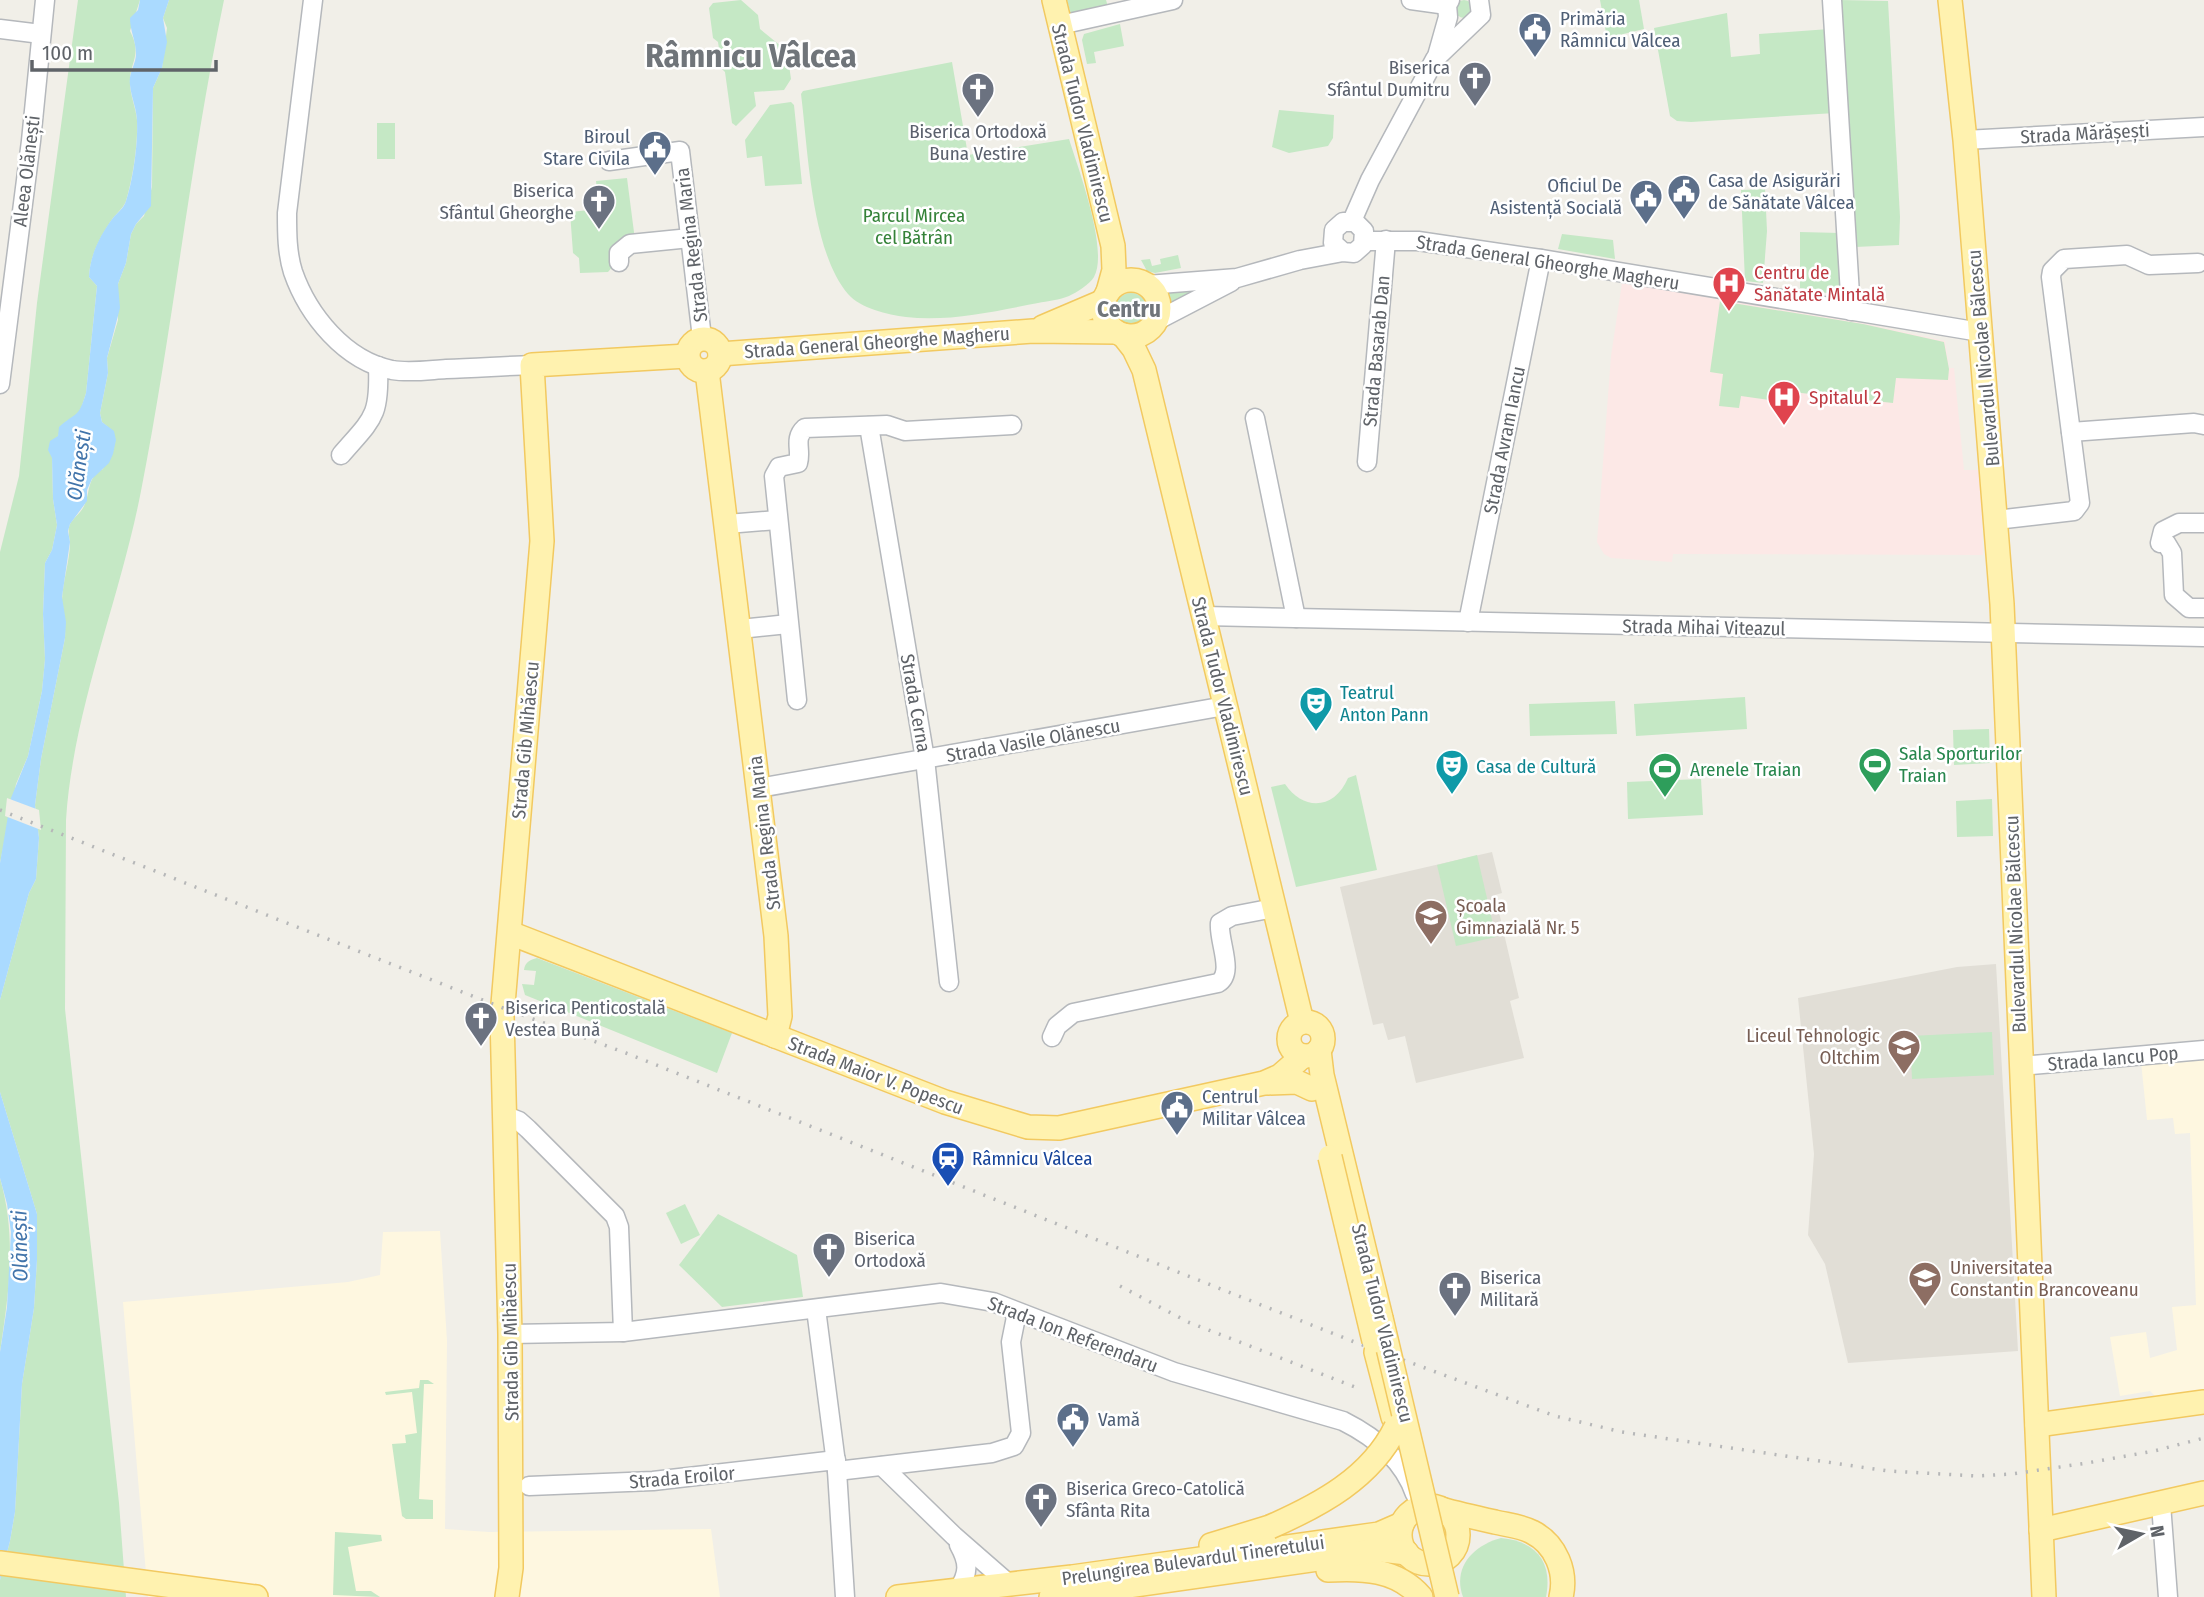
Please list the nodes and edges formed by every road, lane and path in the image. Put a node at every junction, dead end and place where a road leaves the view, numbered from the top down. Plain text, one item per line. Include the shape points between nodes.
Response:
1 (45, 0) edge
2 (313, 0) edge
3 (1054, 0) edge
4 (1173, 0) edge
5 (1411, 0) edge
6 (1832, 0) edge
7 (1950, 0) edge
8 (1484, 1) edge
9 (1448, 7) edge
10 (1473, 24) junction
11 (1060, 25) junction
12 (0, 29) edge
13 (41, 34) junction
14 (1435, 59) junction
15 (2204, 127) edge
16 (1965, 140) junction
17 (609, 161) dead end
18 (1352, 221) junction
19 (690, 238) junction
20 (1386, 240) junction
21 (1364, 241) junction
22 (1113, 246) junction
23 (1338, 246) junction
24 (1541, 259) junction
25 (619, 262) dead end
26 (2198, 263) dead end
27 (1237, 278) junction
28 (1141, 283) junction
29 (1106, 297) junction
30 (1851, 311) junction
31 (1152, 326) junction
32 (1033, 331) junction
33 (1980, 332) junction
34 (1120, 334) junction
35 (3, 339) edge
36 (695, 347) junction
37 (714, 362) junction
38 (532, 365) junction
39 (378, 366) junction
40 (1144, 370) junction
41 (0, 384) edge
42 (1255, 418) dead end
43 (1012, 425) dead end
44 (2204, 425) edge
45 (869, 426) junction
46 (2071, 432) junction
47 (341, 455) dead end
48 (1367, 462) dead end
49 (777, 520) junction
50 (1997, 520) junction
51 (2204, 523) edge
52 (727, 524) junction
53 (2204, 608) edge
54 (1203, 616) junction
55 (1296, 618) junction
56 (1468, 622) junction
57 (788, 624) junction
58 (740, 629) junction
59 (2003, 632) junction
60 (2204, 637) edge
61 (797, 700) dead end
62 (1225, 706) junction
63 (925, 759) junction
64 (759, 788) junction
65 (513, 885) junction
66 (1274, 908) junction
67 (510, 933) junction
68 (543, 944) junction
69 (506, 967) junction
70 (949, 982) dead end
71 (775, 1036) junction
72 (1052, 1037) dead end
73 (2204, 1050) edge
74 (1304, 1051) junction
75 (2021, 1066) junction
76 (1259, 1084) junction
77 (1312, 1089) junction
78 (506, 1115) junction
79 (1335, 1155) junction
80 (816, 1310) junction
81 (1017, 1312) junction
82 (623, 1332) junction
83 (510, 1335) junction
84 (2204, 1402) edge
85 (2037, 1425) junction
86 (1396, 1427) junction
87 (836, 1466) junction
88 (881, 1466) junction
89 (529, 1486) dead end
90 (2204, 1493) edge
91 (2161, 1504) junction
92 (1441, 1509) junction
93 (1410, 1516) junction
94 (1506, 1525) junction
95 (2041, 1530) junction
96 (954, 1536) junction
97 (1450, 1555) junction
98 (1413, 1557) junction
99 (0, 1563) edge
100 (511, 1568) junction
101 (0, 1576) edge
102 (1009, 1584) junction
103 (131, 1587) junction
104 (958, 1590) junction
105 (1063, 1592) edge
106 (158, 1597) edge
107 (256, 1597) edge
108 (508, 1597) edge
109 (516, 1597) edge
110 (845, 1597) edge
111 (898, 1597) edge
112 (1421, 1597) edge
113 (1445, 1597) edge
114 (1561, 1597) edge
115 (2044, 1597) edge
116 (2168, 1597) edge

1 - 13 street, Aleea Olănești
2 - 39 street via 287,213 292,270 316,316 333,336
3 - 11 main road, Strada Tudor Vladimirescu
4 - 11 street
5 - 9 street
6 - 30 street
7 - 16 main road, Bulevardul Nicolae Bălcescu
8 - 10 street
9 - 10 street via 1456,25
9 - 14 street
10 - 14 street
11 - 22 main road, Strada Tudor Vladimirescu
12 - 13 street
13 - 35 street, Aleea Olănești
14 - 18 street
15 - 16 street, Strada Mărășești
16 - 33 main road, Bulevardul Nicolae Bălcescu
17 - 19 street, Strada Regina Maria via 680,151
18 - 21 street via 1362,228
18 - 23 street via 1337,227
19 - 25 street via 630,244 619,253
19 - 36 street, Strada Regina Maria
20 - 21 street, Strada General Gheorghe Magheru
20 - 24 street, Strada General Gheorghe Magheru
20 - 48 street, Strada Basarab Dan
21 - 23 street via 1354,253
22 - 28 main road, Strada Tudor Vladimirescu
22 - 29 main road, Strada Tudor Vladimirescu via 1114,270
23 - 27 street
24 - 30 street, Strada General Gheorghe Magheru
24 - 56 street, Strada Avram Iancu
26 - 46 street via 2149,265 2127,255 2064,259 2052,271
27 - 28 street
27 - 31 street
28 - 29 main road via 1120,283
28 - 31 main road via 1157,298 1158,314
29 - 32 main road, Strada General Gheorghe Magheru
29 - 34 main road via 1105,318
30 - 33 street, Strada General Gheorghe Magheru
31 - 34 main road via 1132,336
31 - 40 main road, Strada Tudor Vladimirescu
32 - 34 main road, Strada General Gheorghe Magheru
32 - 37 main road, Strada General Gheorghe Magheru
33 - 50 main road, Bulevardul Nicolae Bălcescu
34 - 40 main road, Strada Tudor Vladimirescu
35 - 41 street, Aleea Olănești
36 - 37 main road via 693,368
36 - 38 main road
37 - 52 main road, Strada Regina Maria
38 - 39 street via 405,371
38 - 65 main road, Strada Gib Mihăescu via 542,541
39 - 47 street via 379,397 373,418
40 - 54 main road, Strada Tudor Vladimirescu
42 - 55 street
43 - 45 street via 905,431
44 - 46 street
45 - 49 street via 805,428 800,433 798,463 775,470
45 - 63 street, Strada Cerna
46 - 50 street via 2080,492 2074,511
49 - 52 street
49 - 57 street
50 - 59 main road, Bulevardul Nicolae Bălcescu
51 - 53 street via 2174,524 2163,531 2163,543 2172,553 2174,595 2189,608
52 - 58 main road, Strada Regina Maria
54 - 55 street, Strada Mihai Viteazul
54 - 62 main road, Strada Tudor Vladimirescu
55 - 56 street, Strada Mihai Viteazul
56 - 59 street, Strada Mihai Viteazul
57 - 58 street
57 - 61 street
58 - 64 main road, Strada Regina Maria
59 - 60 street, Strada Mihai Viteazul
59 - 75 main road, Bulevardul Nicolae Bălcescu
62 - 63 street, Strada Vasile Olănescu
62 - 66 main road, Strada Tudor Vladimirescu
63 - 64 street, Strada Vasile Olănescu
63 - 70 street, Strada Cerna
64 - 71 main road, Strada Regina Maria via 776,936 780,1016
65 - 67 main road, Strada Gib Mihăescu
65 - 68 main road via 524,920
66 - 72 street via 1232,916 1220,923 1227,972 1218,983 1073,1013
66 - 74 main road, Strada Tudor Vladimirescu via 1303,1022 1293,1028 1289,1038
67 - 68 main road, Strada Maior V. Popescu
67 - 69 main road, Strada Gib Mihăescu
68 - 69 main road via 519,952
68 - 71 main road, Strada Maior V. Popescu
69 - 78 main road, Strada Gib Mihăescu via 502,1016
71 - 76 main road, Strada Maior V. Popescu via 945,1102 1042,1129
73 - 75 street, Strada Iancu Pop
74 - 76 main road via 1278,1064
74 - 77 main road, Strada Tudor Vladimirescu
74 - 79 main road, Strada Tudor Vladimirescu via 1322,1075
75 - 85 main road, Bulevardul Nicolae Bălcescu
76 - 77 main road, Strada Maior V. Popescu via 1297,1082
77 - 79 main road, Strada Tudor Vladimirescu
78 - 82 street via 528,1129 615,1216
78 - 83 main road, Strada Gib Mihăescu
79 - 86 main road, Strada Tudor Vladimirescu, bridge
79 - 113 main road, Strada Tudor Vladimirescu, bridge via 1410,1432
80 - 81 street, Strada Ion Referendaru via 941,1293 980,1299
80 - 82 street, Strada Ion Referendaru
80 - 87 street
81 - 88 street, Strada Eroilor via 1011,1342 1021,1433 1013,1447
81 - 93 street, Strada Ion Referendaru via 1174,1372 1349,1425 1400,1464 1412,1486
82 - 83 street, Strada Ion Referendaru
83 - 100 main road, Strada Gib Mihăescu
84 - 85 main road
85 - 95 main road, Bulevardul Nicolae Bălcescu
86 - 105 main road, bridge via 1387,1446 1348,1484 1307,1510 1215,1545 1094,1566
86 - 113 main road, Strada Tudor Vladimirescu
87 - 88 street, Strada Eroilor
87 - 89 street, Strada Eroilor
87 - 110 street
88 - 96 street
90 - 91 main road
91 - 95 main road
91 - 116 street
92 - 93 main road, Prelungirea Bulevardul Tineretului via 1426,1506
92 - 94 main road, Prelungirea Bulevardul Tineretului
92 - 97 main road via 1457,1528
93 - 98 main road via 1401,1539
93 - 105 main road, Prelungirea Bulevardul Tineretului via 1379,1534
94 - 97 main road via 1470,1537
94 - 114 main road, Prelungirea Bulevardul Tineretului via 1532,1532 1551,1548 1561,1570
95 - 115 main road, Bulevardul Nicolae Bălcescu
96 - 102 street
96 - 104 street via 968,1566
97 - 98 main road, Prelungirea Bulevardul Tineretului via 1430,1564
97 - 113 main road
98 - 105 main road, Prelungirea Bulevardul Tineretului via 1381,1550
98 - 113 main road via 1434,1576
99 - 103 main road
100 - 108 main road, Strada Gib Mihăescu
100 - 109 main road, Strada Gib Mihăescu
101 - 103 main road
102 - 104 main road, Prelungirea Bulevardul Tineretului
102 - 105 main road, Prelungirea Bulevardul Tineretului
103 - 106 main road
103 - 107 main road
104 - 111 main road, Prelungirea Bulevardul Tineretului
105 - 112 main road via 1107,1595 1320,1571 1368,1570 1403,1581

